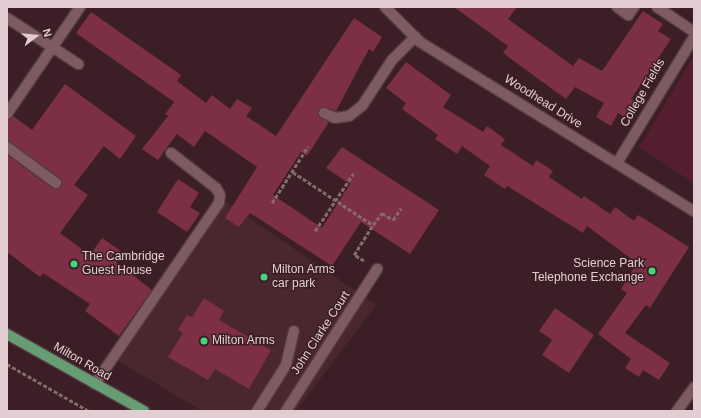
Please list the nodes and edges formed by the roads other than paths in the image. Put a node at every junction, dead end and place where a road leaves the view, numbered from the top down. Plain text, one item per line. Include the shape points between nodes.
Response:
1 (80, 7) edge
2 (385, 7) edge
3 (617, 7) edge
4 (634, 7) edge
5 (657, 7) edge
6 (7, 18) edge
7 (694, 32) edge
8 (415, 37) junction
9 (694, 37) edge
10 (54, 46) junction
11 (78, 64) dead end
12 (324, 112) dead end
13 (7, 114) edge
14 (7, 147) edge
15 (171, 153) dead end
16 (617, 164) junction
17 (56, 183) dead end
18 (694, 211) edge
19 (377, 269) road end
20 (294, 331) dead end
21 (7, 334) edge
22 (95, 384) junction
23 (694, 388) edge
24 (680, 410) edge
25 (144, 411) edge
26 (257, 411) edge
27 (286, 411) edge

1 - 10 street
2 - 8 street, Woodhead Drive
3 - 4 street via 628,15
5 - 7 street
6 - 10 street
8 - 12 street via 392,60 362,106 349,116 335,118
8 - 16 street, Woodhead Drive
9 - 16 street, College Fields via 678,58
10 - 11 street
10 - 13 street
14 - 17 street
15 - 22 street via 216,188 220,196 219,203
16 - 18 street, Woodhead Drive
19 - 27 street, John Clarke Court
20 - 26 street via 286,365
21 - 22 main road, Milton Road
22 - 25 main road, Milton Road
23 - 24 street

